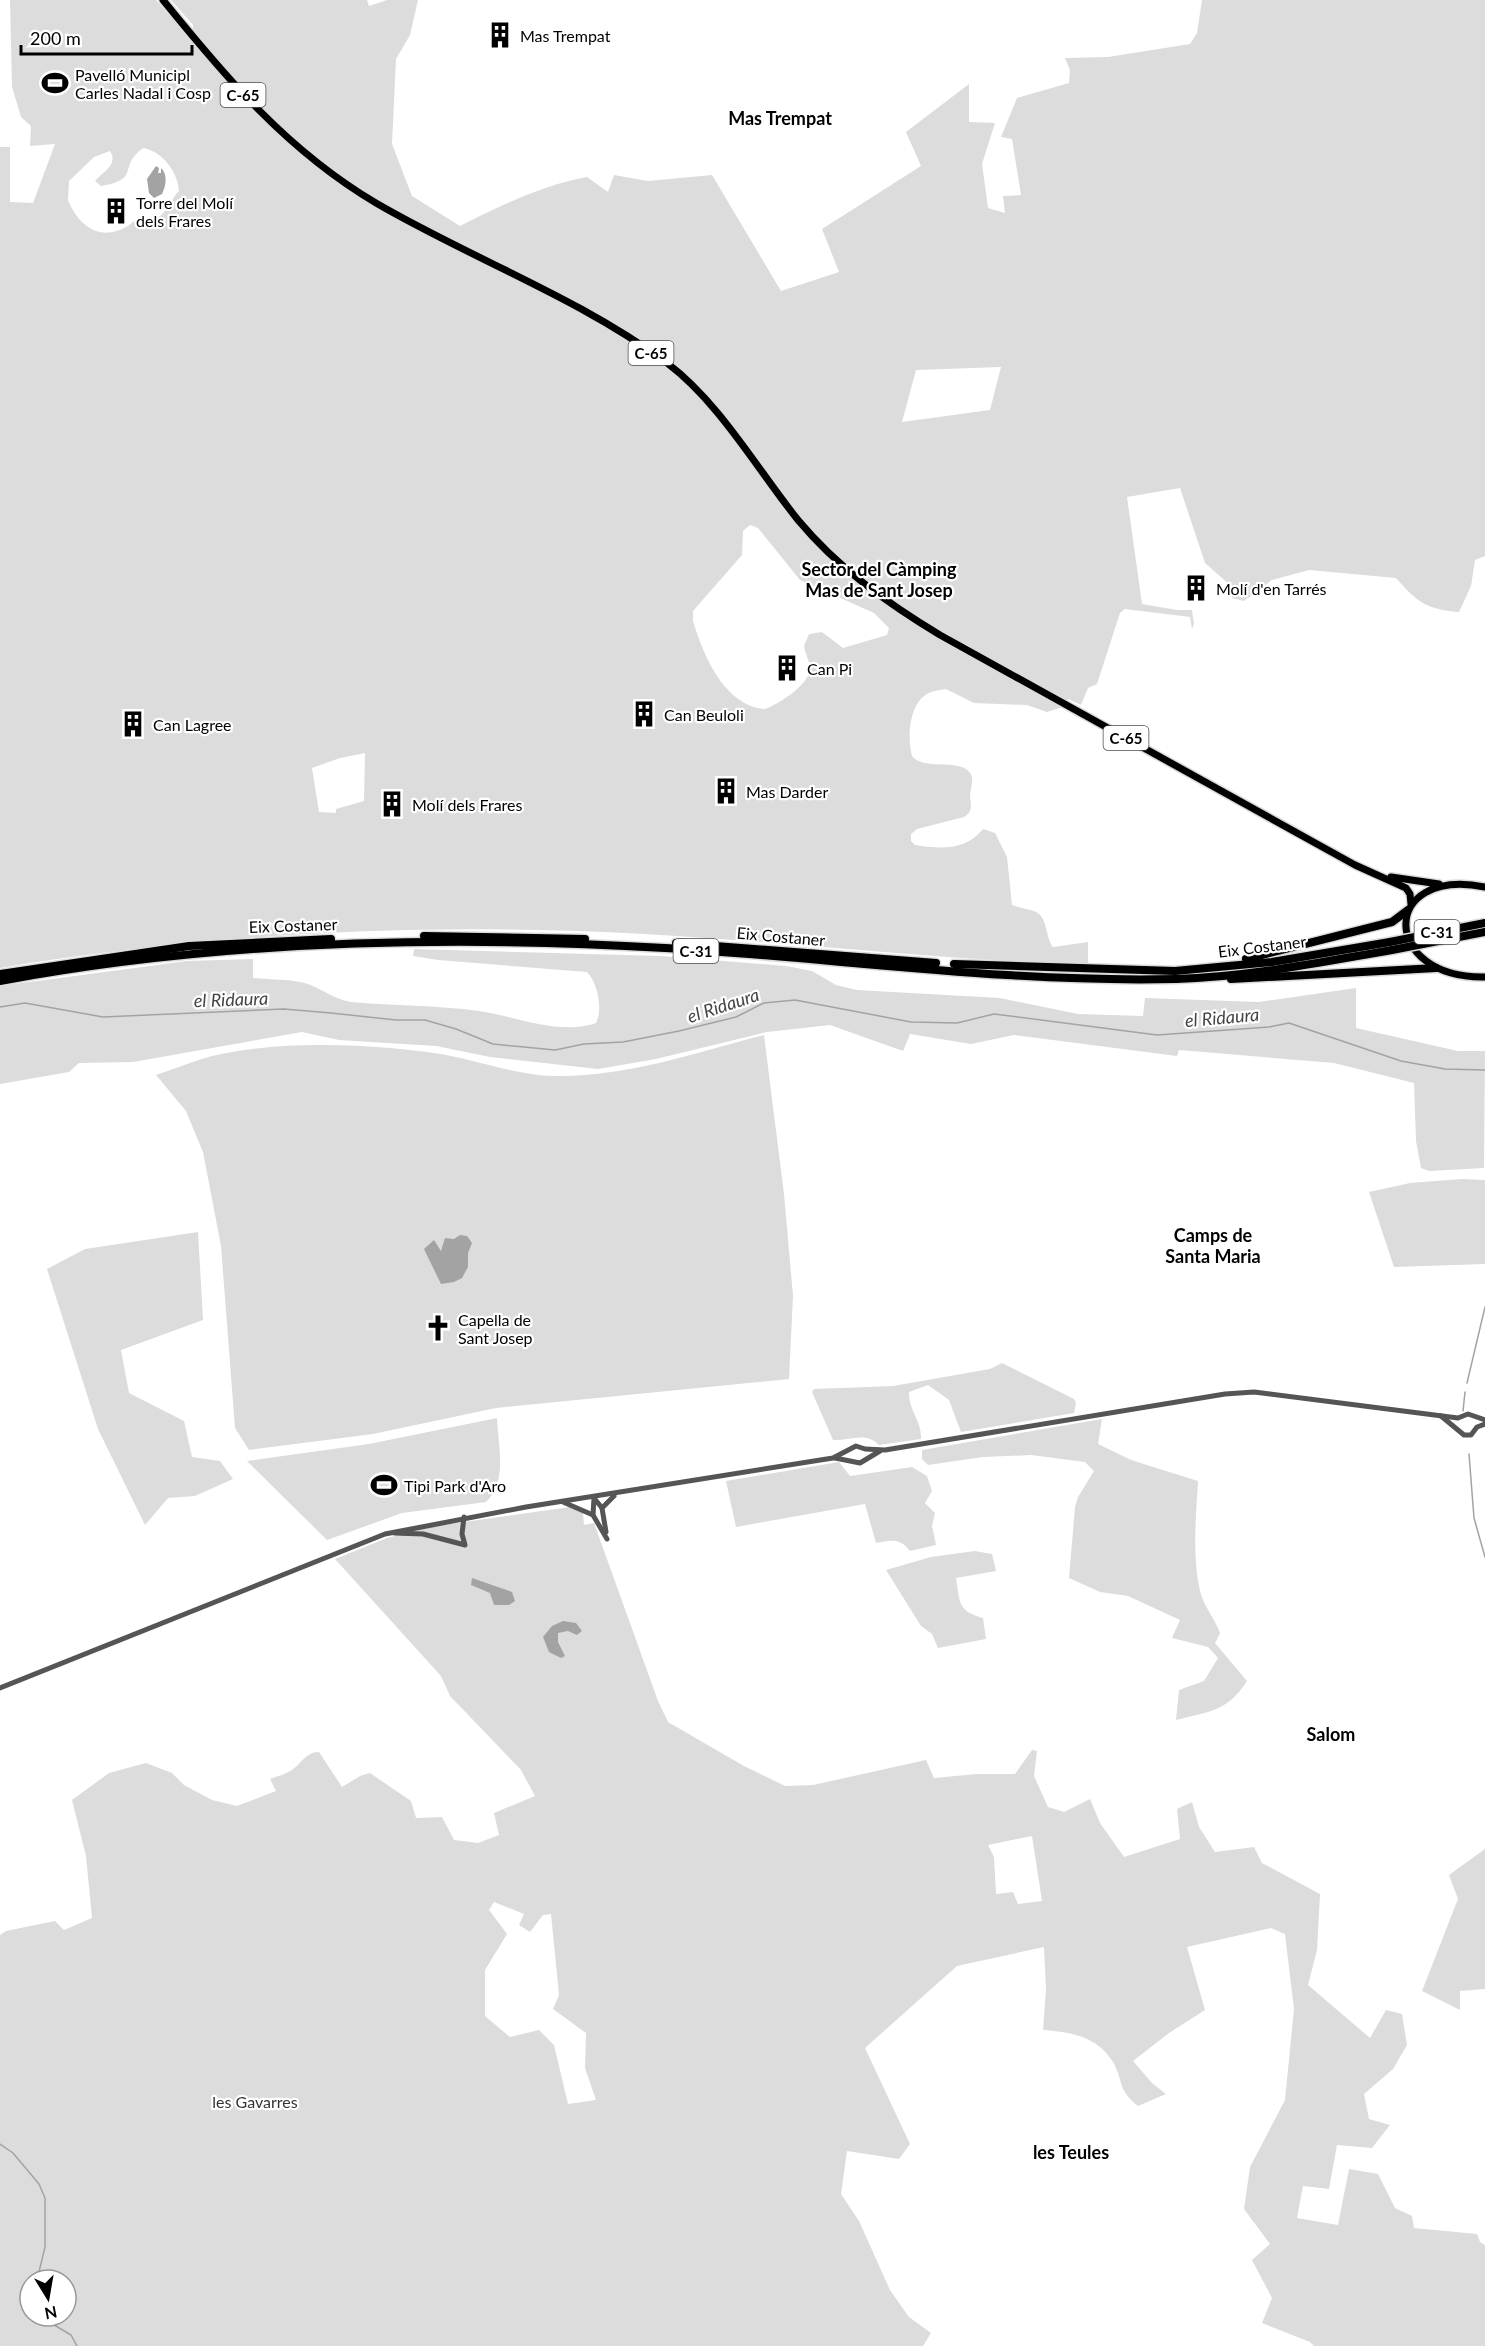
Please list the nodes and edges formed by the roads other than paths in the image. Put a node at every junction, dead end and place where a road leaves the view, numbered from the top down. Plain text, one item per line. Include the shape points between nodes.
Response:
1 (163, 0) edge
2 (1372, 873) junction
3 (1445, 885) junction
4 (1485, 887) edge
5 (1410, 907) junction
6 (1485, 923) edge
7 (1485, 932) edge
8 (1391, 946) junction
9 (1436, 968) junction
10 (0, 974) edge
11 (1197, 974) junction
12 (1485, 977) edge
13 (0, 981) edge
14 (1437, 1414) junction
15 (1458, 1418) junction
16 (1476, 1419) junction
17 (1485, 1422) edge
18 (1455, 1426) junction
19 (1477, 1427) junction
20 (865, 1449) junction
21 (885, 1449) junction
22 (849, 1452) junction
23 (866, 1457) junction
24 (833, 1458) junction
25 (850, 1460) junction
26 (617, 1494) junction
27 (594, 1497) junction
28 (561, 1502) junction
29 (602, 1508) junction
30 (593, 1515) junction
31 (464, 1517) junction
32 (384, 1534) junction
33 (0, 1688) edge

1 - 2 main road, C-65 via 230,82 300,150 375,202 587,311 668,364 750,452 798,520 845,568 885,600 940,635
2 - 3 main road, C-65
2 - 5 main road, C-65 via 1406,888
3 - 4 main road, C-65
3 - 5 main road, C-65 via 1430,889
5 - 9 main road via 1405,932 1408,944
5 - 11 highway via 1392,922
6 - 8 highway, Eix Costaner / C-31, bridge
7 - 8 highway, Eix Costaner / C-31, bridge
8 - 11 highway, Eix Costaner / C-31 via 1273,970
9 - 11 highway via 1222,980
9 - 12 main road
10 - 11 highway, Eix Costaner / C-31 via 189,946 474,936 669,943 965,965
11 - 13 highway, Eix Costaner / C-31 via 1052,977 667,948 425,942 190,953
14 - 15 street
14 - 18 street
14 - 21 street via 1254,1392
15 - 16 street via 1466,1414
15 - 18 street
16 - 17 street
16 - 19 street
17 - 19 street
18 - 19 street via 1466,1436
20 - 21 street
20 - 22 street via 856,1446
20 - 23 street
21 - 23 street
22 - 24 street
22 - 25 street
23 - 25 street via 858,1464
24 - 25 street
24 - 26 street
26 - 27 street
26 - 29 street
27 - 28 street
27 - 29 street
27 - 30 street
28 - 30 street
28 - 31 street
29 - 30 street via 607,1539
31 - 32 street
31 - 32 street via 465,1545 423,1534
32 - 33 street

